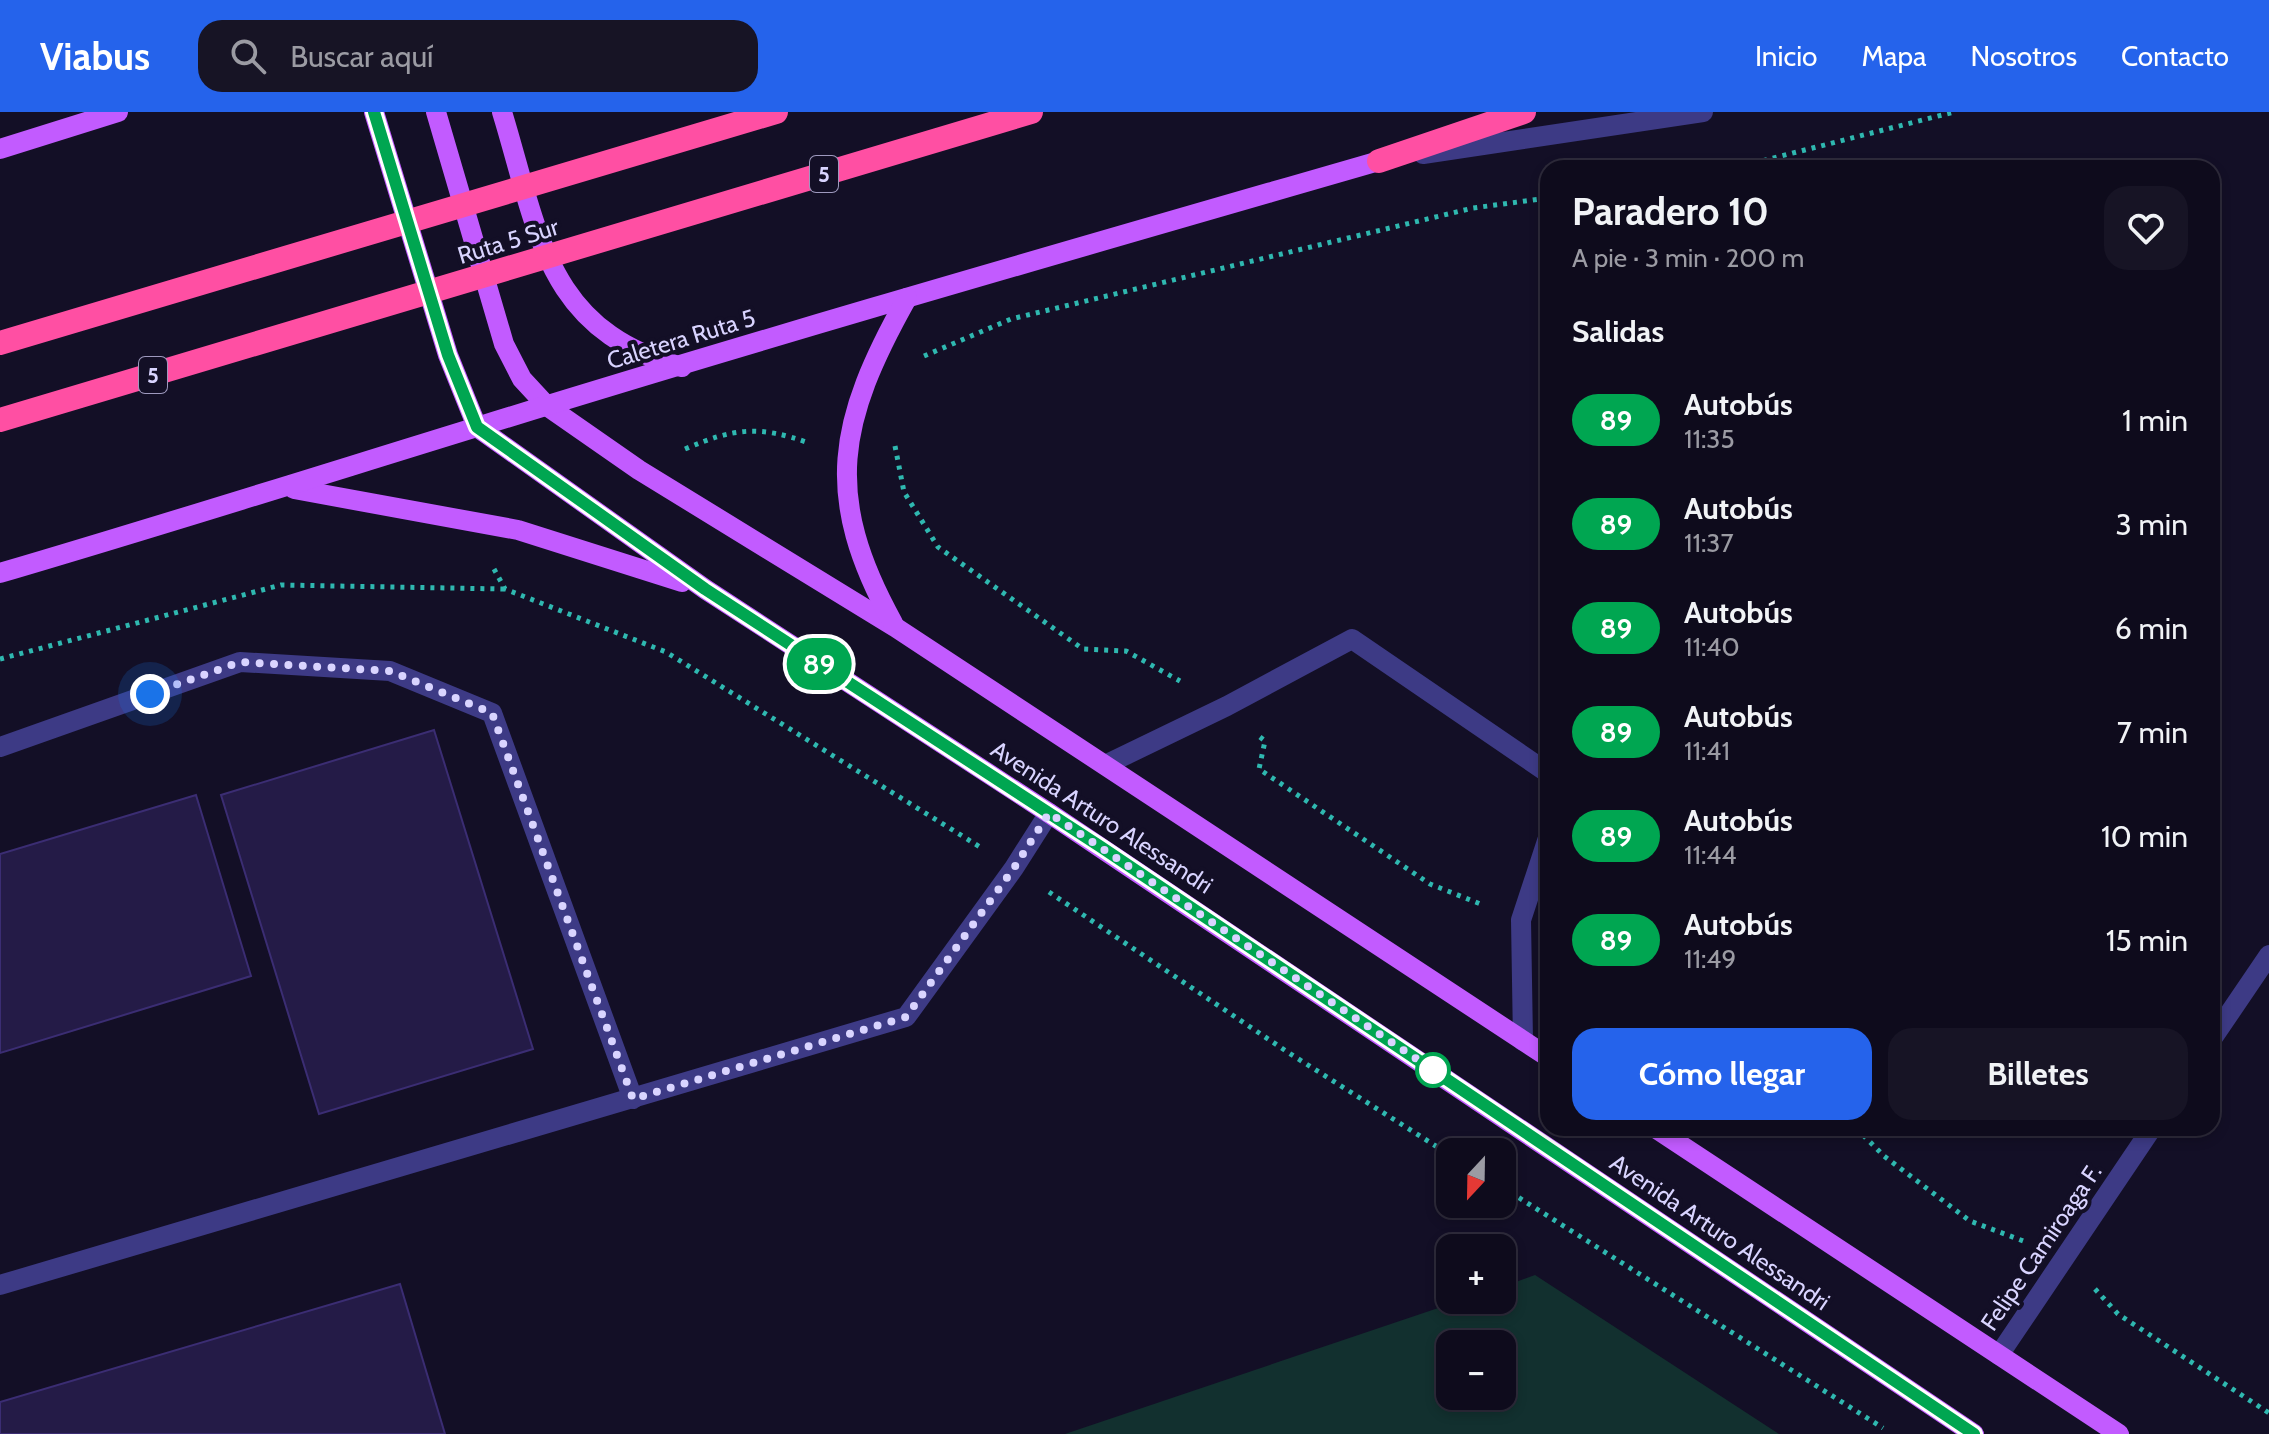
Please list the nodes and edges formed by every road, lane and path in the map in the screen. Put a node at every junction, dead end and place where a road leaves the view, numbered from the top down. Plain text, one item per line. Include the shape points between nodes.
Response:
1 (374, 112) edge
2 (436, 112) edge
3 (502, 112) edge
4 (776, 112) edge
5 (1031, 112) edge
6 (1524, 112) edge
7 (1703, 112) edge
8 (1954, 112) edge
9 (111, 113) edge
10 (0, 149) edge
11 (1765, 160) edge
12 (1379, 161) junction
13 (1540, 199) edge
14 (907, 298) junction
15 (0, 343) edge
16 (917, 359) dead end
17 (682, 367) junction
18 (547, 406) junction
19 (0, 420) edge
20 (477, 427) junction
21 (892, 431) dead end
22 (290, 488) junction
23 (456, 516) junction
24 (0, 573) edge
25 (505, 589) junction
26 (705, 589) junction
27 (895, 627) junction
28 (0, 659) edge
29 (1227, 706) junction
30 (0, 747) edge
31 (1105, 765) junction
32 (1540, 768) edge
33 (1049, 813) junction
34 (1540, 862) edge
35 (1014, 868) junction
36 (1521, 920) junction
37 (2269, 955) edge
38 (2220, 1027) edge
39 (1523, 1041) junction
40 (1540, 1052) edge
41 (633, 1099) junction
42 (1667, 1136) edge
43 (1864, 1136) edge
44 (2147, 1136) edge
45 (1436, 1146) edge
46 (1516, 1196) edge
47 (2065, 1257) junction
48 (0, 1285) edge
49 (1999, 1355) junction
50 (2269, 1413) edge
51 (1965, 1432) edge
52 (1893, 1434) edge
53 (2119, 1434) edge

1 - 20 main road via 448,355
2 - 18 main road, Avenida Arturo Alessandri via 504,344 522,379
3 - 17 main road via 548,260 562,288 608,337
4 - 15 highway, Ruta 5 Sur
5 - 19 highway, Ruta 5 Sur / 5
6 - 12 highway
7 - 12 street
8 - 11 path
9 - 10 main road
12 - 14 main road, Caletera Ruta 5
13 - 16 path via 1473,208 1011,319
14 - 17 main road, Caletera Ruta 5
14 - 27 main road via 854,406 846,456 849,504 869,580
17 - 18 main road, Caletera Ruta 5
18 - 20 main road, Caletera Ruta 5
18 - 27 main road, Avenida Arturo Alessandri via 639,470
20 - 22 main road, Caletera Ruta 5
20 - 26 main road, Avenida Arturo Alessandri
21 - 29 path via 904,492 938,547 1083,649 1126,651
22 - 23 main road
22 - 24 main road, Caletera Ruta 5
23 - 25 path
23 - 26 main road via 590,551
25 - 28 path via 281,585
25 - 35 path via 666,652
26 - 33 main road, Avenida Arturo Alessandri
27 - 31 main road, Avenida Arturo Alessandri
29 - 31 street
29 - 32 street via 1352,639
29 - 36 path via 1265,741 1259,769 1430,884
30 - 41 street via 240,662 390,671 492,713
31 - 39 main road, Avenida Arturo Alessandri
33 - 35 street
33 - 51 main road, Avenida Arturo Alessandri
34 - 36 street
35 - 41 street via 906,1017
35 - 45 path
36 - 39 street
37 - 38 street
39 - 40 main road, Avenida Arturo Alessandri
41 - 48 street
42 - 49 main road, Avenida Arturo Alessandri
43 - 47 path via 1970,1221
44 - 47 street, Felipe Camiroaga F.
46 - 52 path
47 - 49 street, Felipe Camiroaga F.
47 - 50 path via 2118,1314
49 - 53 main road, Avenida Arturo Alessandri

